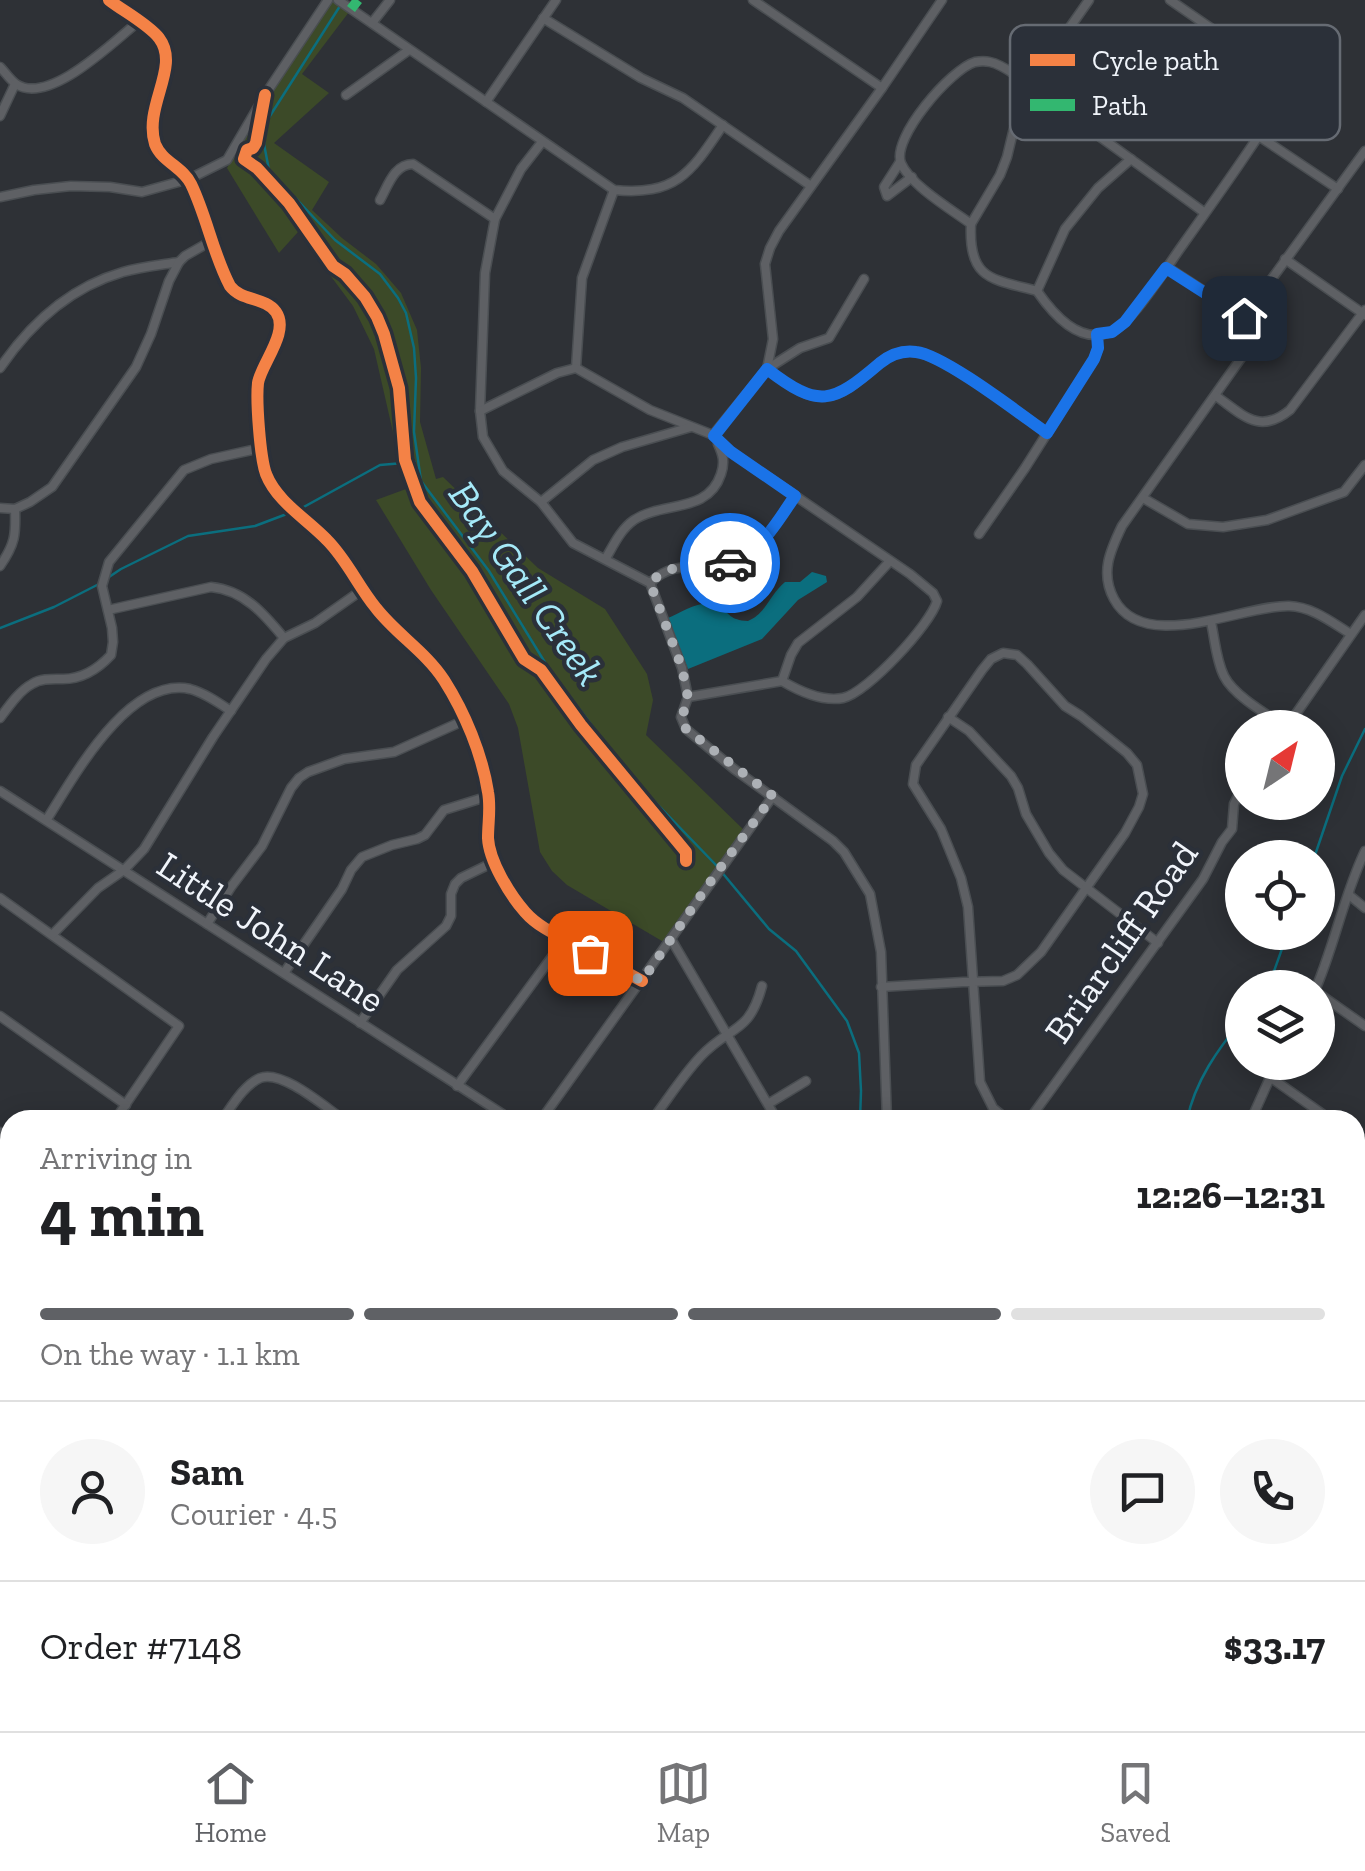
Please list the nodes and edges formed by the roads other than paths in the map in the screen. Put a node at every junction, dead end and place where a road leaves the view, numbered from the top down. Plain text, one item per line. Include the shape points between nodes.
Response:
1 (109, 0) edge
2 (328, 0) edge
3 (390, 0) edge
4 (556, 0) edge
5 (753, 0) edge
6 (942, 0) edge
7 (1089, 0) edge
8 (1170, 0) edge
9 (342, 3) edge
10 (543, 18) junction
11 (138, 22) junction
12 (372, 23) junction
13 (1072, 25) edge
14 (1206, 25) edge
15 (409, 50) junction
16 (0, 67) edge
17 (1010, 73) edge
18 (15, 84) junction
19 (882, 88) junction
20 (346, 96) dead end
21 (486, 102) junction
22 (0, 116) edge
23 (723, 125) junction
24 (1011, 140) edge
25 (1105, 140) edge
26 (1258, 140) edge
27 (1264, 140) edge
28 (542, 142) junction
29 (1365, 151) edge
30 (1132, 159) junction
31 (900, 162) junction
32 (912, 178) junction
33 (189, 179) junction
34 (811, 186) junction
35 (1338, 189) junction
36 (614, 190) junction
37 (0, 197) edge
38 (380, 200) dead end
39 (1205, 213) junction
40 (494, 219) junction
41 (971, 224) junction
42 (213, 240) junction
43 (1285, 259) junction
44 (178, 262) junction
45 (1166, 268) junction
46 (864, 279) dead end
47 (1036, 291) junction
48 (1364, 313) edge
49 (1244, 318) junction
50 (1097, 334) junction
51 (0, 368) edge
52 (576, 368) junction
53 (767, 369) junction
54 (1216, 396) junction
55 (480, 411) junction
56 (693, 426) junction
57 (1047, 433) junction
58 (714, 436) junction
59 (261, 448) junction
60 (1365, 465) edge
61 (795, 496) junction
62 (1143, 498) junction
63 (541, 502) junction
64 (0, 508) edge
65 (14, 509) junction
66 (979, 534) dead end
67 (606, 558) junction
68 (890, 561) junction
69 (0, 566) edge
70 (650, 583) junction
71 (362, 590) junction
72 (108, 610) junction
73 (1365, 616) edge
74 (1211, 622) junction
75 (1351, 634) junction
76 (284, 638) junction
77 (782, 681) junction
78 (688, 698) junction
79 (1263, 710) edge
80 (1298, 710) edge
81 (232, 711) junction
82 (948, 717) junction
83 (0, 718) edge
84 (465, 720) junction
85 (0, 790) edge
86 (489, 796) junction
87 (773, 796) junction
88 (46, 819) junction
89 (1233, 820) edge
90 (1365, 851) edge
91 (494, 862) junction
92 (124, 870) junction
93 (1084, 888) junction
94 (1348, 896) junction
95 (0, 898) edge
96 (1365, 908) edge
97 (207, 924) junction
98 (53, 934) junction
99 (565, 939) junction
100 (671, 939) junction
101 (1158, 942) junction
102 (1324, 970) edge
103 (284, 973) junction
104 (642, 981) junction
105 (973, 982) junction
106 (762, 986) dead end
107 (881, 987) junction
108 (1335, 1004) edge
109 (0, 1016) edge
110 (360, 1023) junction
111 (1365, 1026) edge
112 (728, 1034) junction
113 (1269, 1080) edge
114 (1274, 1080) edge
115 (806, 1081) dead end
116 (458, 1086) junction
117 (768, 1104) junction
118 (126, 1105) junction
119 (122, 1110) edge
120 (230, 1110) edge
121 (330, 1110) edge
122 (496, 1110) edge
123 (548, 1110) edge
124 (660, 1110) edge
125 (771, 1110) edge
126 (886, 1110) edge
127 (996, 1110) edge
128 (1036, 1110) edge
129 (1255, 1110) edge
130 (1317, 1110) edge

1 - 11 street
2 - 33 street via 232,154
3 - 12 street
4 - 10 street
5 - 19 street
6 - 19 street
7 - 13 street
8 - 14 street
9 - 12 street
10 - 21 street
10 - 23 street
11 - 18 street via 59,84
11 - 33 street via 158,36 167,58 152,120 154,140
12 - 15 street
15 - 20 street
15 - 21 street
16 - 18 street
17 - 31 street via 977,61 951,78 915,120
18 - 22 street
19 - 34 street
21 - 28 street
23 - 34 street
23 - 36 street via 678,180 652,190
24 - 41 street via 1000,175
25 - 30 street
26 - 39 street
27 - 35 street
28 - 36 street
28 - 40 street
29 - 35 street
30 - 39 street
30 - 47 street via 1065,228
31 - 32 street
31 - 32 street via 884,187 887,196
32 - 41 street
33 - 37 street via 142,192 71,186
33 - 42 street
34 - 53 street via 765,264 773,339
35 - 43 street
36 - 52 street via 582,278
38 - 40 street via 399,168 413,164
39 - 45 street
40 - 55 street via 485,273
41 - 47 street via 982,272
42 - 44 street
42 - 59 street via 234,292 269,306 278,318 258,384
43 - 48 street
43 - 49 street
44 - 51 street via 120,273 55,306
44 - 65 street via 136,367 52,486
45 - 49 street
45 - 50 street via 1125,322
46 - 53 street via 829,338
47 - 50 street via 1064,323
48 - 54 street via 1277,420 1247,418
49 - 54 street via 1248,345
50 - 57 street via 1094,359
52 - 55 street
52 - 56 street
53 - 57 street via 812,397 830,398 889,356 918,352
53 - 58 street
54 - 62 street
55 - 63 street via 484,437 503,472
56 - 58 street
56 - 63 street via 592,460
57 - 66 street
58 - 61 street
58 - 67 street via 724,462 708,495 646,513 620,533
59 - 71 street via 268,479 330,542
59 - 72 street via 184,470 108,562 102,586
60 - 62 street via 1344,492 1267,520 1223,527 1188,524
61 - 68 street
61 - 70 street via 762,543 735,562 670,568
62 - 74 street via 1110,550 1106,567 1114,599 1148,624
63 - 67 street via 573,543
64 - 65 street
65 - 69 street via 14,543
67 - 70 street
68 - 77 street via 798,643
68 - 77 street via 938,602 912,640 851,695 806,693
70 - 78 street
71 - 76 street
71 - 84 street via 438,673
72 - 76 street via 222,588 258,608
72 - 83 street via 113,642 104,662 86,675 34,682
73 - 75 street
74 - 75 street via 1284,606 1304,608
74 - 79 street via 1224,676
75 - 80 street
76 - 81 street
77 - 78 street
78 - 87 street via 686,729
81 - 88 street via 190,689 151,694 96,745
81 - 92 street
82 - 93 street via 1011,776 1049,852
82 - 93 street via 991,659 1003,653 1027,664 1065,706 1127,753 1141,780 1139,808
82 - 105 street via 916,765 913,784 962,878
84 - 86 street
84 - 97 street via 394,752 344,759 298,778 262,846
85 - 88 street, Little John Lane
86 - 91 street
86 - 103 street via 444,810 417,839 362,857
87 - 100 street
87 - 107 street via 844,852 870,894
88 - 92 street, Little John Lane
89 - 101 street, Briarcliff Road via 1203,879
90 - 94 street
91 - 99 street via 524,911
91 - 110 street via 455,884 446,926 397,970
92 - 97 street, Little John Lane
92 - 98 street
93 - 101 street
93 - 105 street via 1017,975
94 - 96 street
94 - 102 street
95 - 98 street
97 - 103 street, Little John Lane
98 - 118 street via 179,1026
99 - 104 street
99 - 116 street
100 - 104 street
100 - 112 street
101 - 128 street, Briarcliff Road
103 - 110 street, Little John Lane
104 - 123 street
105 - 107 street
105 - 127 street via 980,1082
106 - 112 street via 753,1013
107 - 126 street
108 - 111 street
109 - 118 street
110 - 116 street, Little John Lane
112 - 117 street
112 - 124 street via 702,1054
113 - 129 street
114 - 130 street
115 - 117 street
116 - 122 street, Little John Lane
117 - 125 street
118 - 119 street
120 - 121 street via 265,1076

